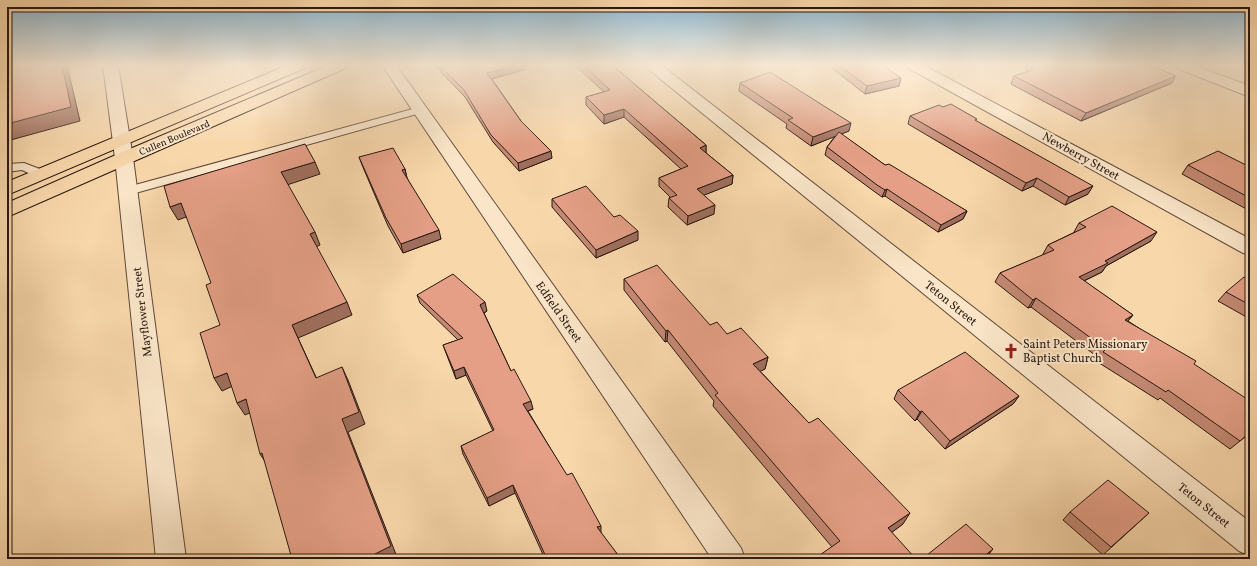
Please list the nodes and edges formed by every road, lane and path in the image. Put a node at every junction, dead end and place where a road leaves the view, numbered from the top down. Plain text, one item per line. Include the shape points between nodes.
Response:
1 (114, 91) edge
2 (243, 91) edge
3 (271, 91) edge
4 (407, 91) edge
5 (686, 91) edge
6 (963, 91) edge
7 (420, 110) junction
8 (123, 149) junction
9 (7, 168) edge
10 (41, 174) junction
11 (7, 189) edge
12 (128, 191) junction
13 (7, 211) edge
14 (1250, 248) edge
15 (1250, 541) edge
16 (171, 559) edge
17 (730, 559) edge

1 - 8 street, Mayflower Street
2 - 8 main road, Cullen Boulevard
3 - 8 main road, Cullen Boulevard
4 - 7 street, Edfield Street
5 - 15 street, Teton Street
6 - 14 street, Newberry Street
7 - 12 lane
7 - 17 street, Edfield Street
8 - 10 main road, Cullen Boulevard
8 - 12 street, Mayflower Street
8 - 13 main road, Cullen Boulevard
9 - 10 lane via 24,166
10 - 11 main road, Cullen Boulevard
12 - 16 street, Mayflower Street

